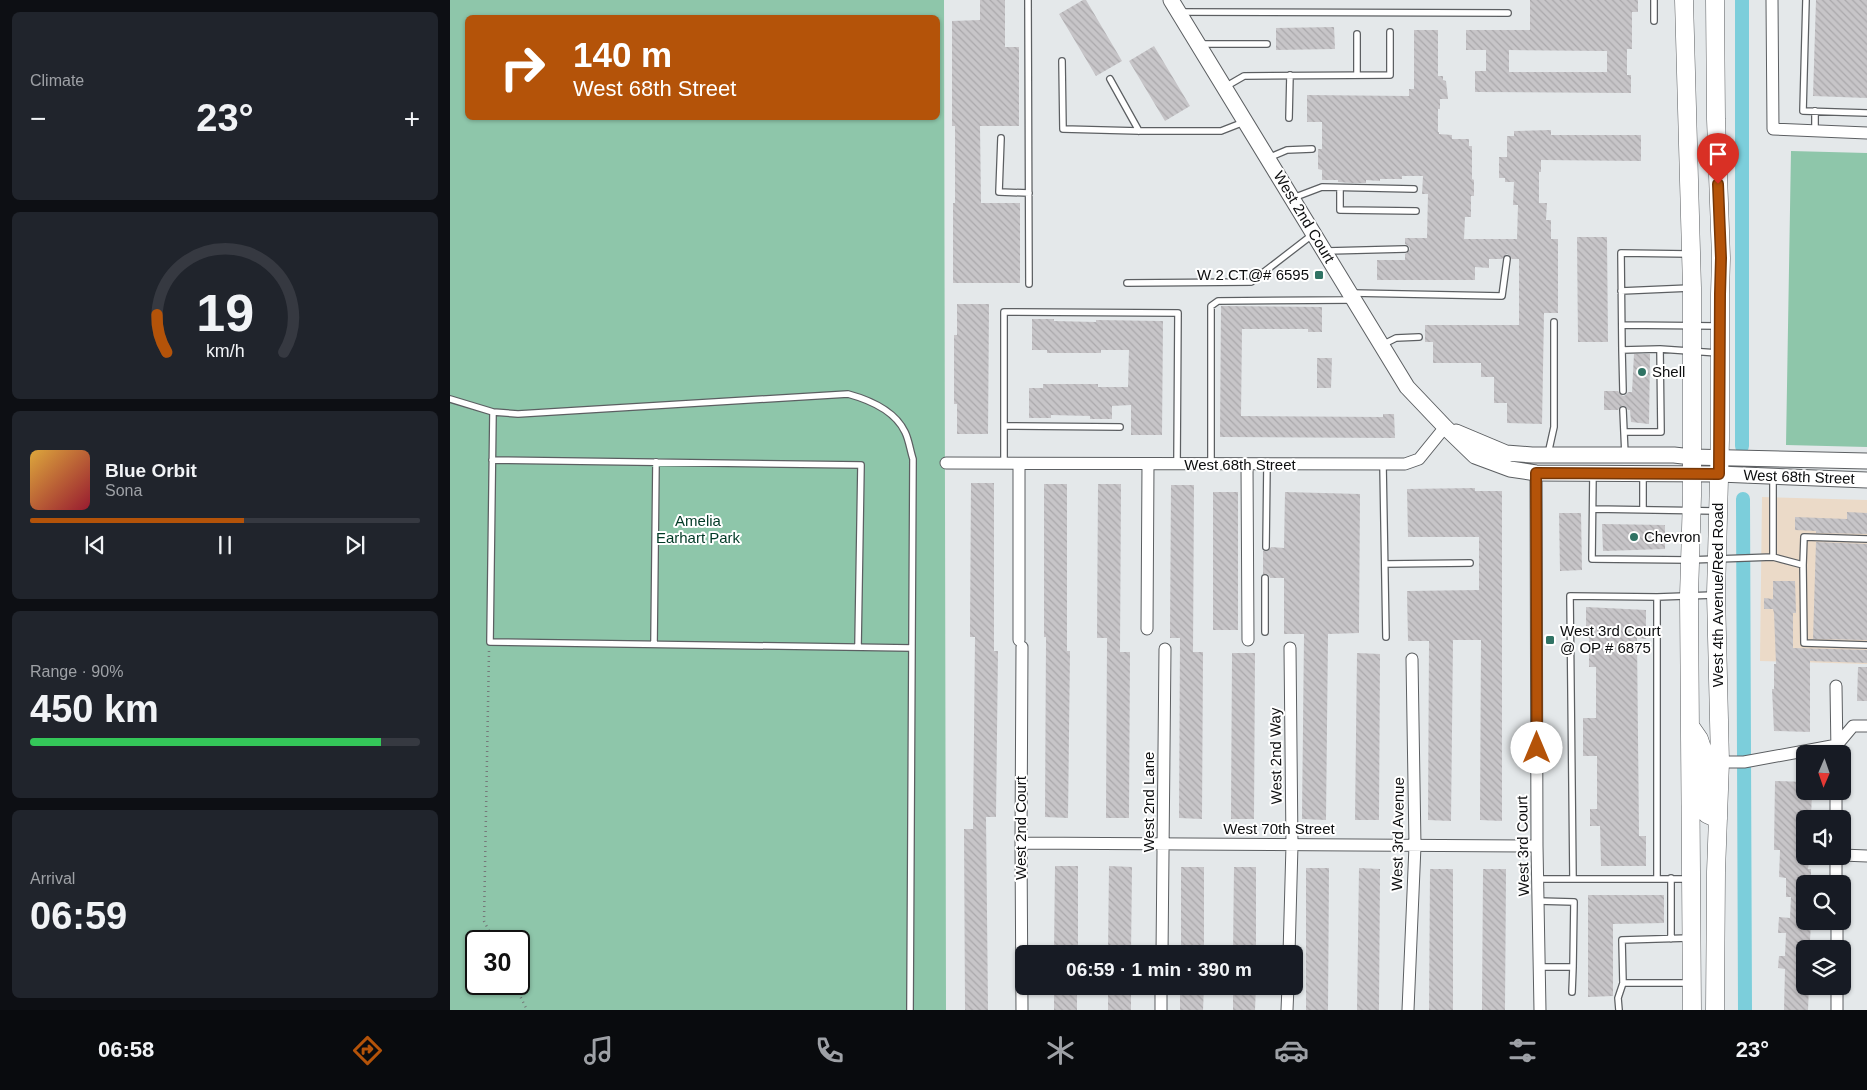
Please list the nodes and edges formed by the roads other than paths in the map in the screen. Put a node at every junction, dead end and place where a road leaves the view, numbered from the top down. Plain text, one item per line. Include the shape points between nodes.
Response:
1 (1028, 0) edge
2 (1654, 0) edge
3 (1684, 0) edge
4 (1715, 0) edge
5 (1772, 0) edge
6 (1806, 0) edge
7 (1175, 6) edge
8 (1508, 13) dead end
9 (1654, 21) dead end
10 (1390, 32) dead end
11 (1357, 34) dead end
12 (1198, 44) junction
13 (1267, 44) dead end
14 (1062, 61) dead end
15 (1290, 75) junction
16 (1357, 75) junction
17 (1110, 79) dead end
18 (1225, 87) junction
19 (1815, 111) junction
20 (1867, 113) edge
21 (1289, 118) dead end
22 (1246, 122) junction
23 (1815, 130) junction
24 (1139, 132) junction
25 (1867, 133) edge
26 (1001, 138) dead end
27 (1312, 149) dead end
28 (1268, 158) junction
29 (1340, 188) junction
30 (1414, 189) dead end
31 (1028, 193) junction
32 (1293, 198) junction
33 (1416, 211) dead end
34 (1314, 234) junction
35 (1405, 249) dead end
36 (1325, 251) junction
37 (1691, 254) junction
38 (1507, 259) dead end
39 (1127, 283) dead end
40 (1029, 284) dead end
41 (1692, 288) junction
42 (1621, 290) junction
43 (1352, 297) junction
44 (1554, 322) dead end
45 (1622, 325) junction
46 (1691, 326) junction
47 (1720, 326) junction
48 (1419, 337) dead end
49 (1382, 345) junction
50 (1660, 349) junction
51 (1622, 350) junction
52 (1692, 351) junction
53 (1720, 354) junction
54 (1623, 391) dead end
55 (450, 398) edge
56 (1623, 410) dead end
57 (493, 412) junction
58 (1004, 426) junction
59 (1120, 427) dead end
60 (1445, 427) junction
61 (1624, 432) junction
62 (1548, 454) junction
63 (1625, 455) junction
64 (492, 460) junction
65 (1867, 461) edge
66 (656, 462) junction
67 (946, 463) dead end
68 (1004, 464) junction
69 (1019, 464) junction
70 (1148, 464) junction
71 (1177, 464) junction
72 (1211, 465) junction
73 (1247, 465) junction
74 (1267, 465) junction
75 (1383, 465) junction
76 (1691, 465) junction
77 (1719, 465) junction
78 (1593, 472) junction
79 (1536, 473) junction
80 (1643, 473) junction
81 (1773, 476) junction
82 (1867, 480) edge
83 (1593, 510) junction
84 (1643, 510) junction
85 (1691, 511) junction
86 (1718, 511) junction
87 (1867, 539) edge
88 (1266, 547) dead end
89 (1772, 557) junction
90 (1717, 559) junction
91 (1689, 560) junction
92 (1470, 562) dead end
93 (1385, 564) junction
94 (1803, 565) junction
95 (1265, 578) dead end
96 (1716, 594) junction
97 (1689, 596) junction
98 (1657, 597) junction
99 (1147, 629) dead end
100 (1265, 632) dead end
101 (1386, 637) dead end
102 (1248, 640) dead end
103 (654, 644) junction
104 (1867, 645) edge
105 (858, 647) junction
106 (912, 648) junction
107 (1290, 648) dead end
108 (1165, 650) dead end
109 (1412, 659) dead end
110 (1836, 686) dead end
111 (1689, 726) junction
112 (1867, 726) edge
113 (1837, 745) edge
114 (1840, 745) edge
115 (1796, 755) edge
116 (1720, 762) junction
117 (1718, 819) junction
118 (1021, 842) junction
119 (1164, 844) junction
120 (1292, 845) junction
121 (1415, 846) junction
122 (1538, 846) junction
123 (1851, 855) edge
124 (1867, 856) edge
125 (1573, 878) junction
126 (1657, 878) junction
127 (1671, 878) junction
128 (1538, 879) junction
129 (1691, 879) junction
130 (1538, 902) junction
131 (1671, 938) junction
132 (1691, 938) junction
133 (1162, 945) edge
134 (1289, 945) edge
135 (1540, 967) junction
136 (1573, 967) junction
137 (1623, 983) junction
138 (1692, 983) junction
139 (1572, 992) dead end
140 (1161, 995) edge
141 (1288, 995) edge
142 (1837, 995) edge
143 (910, 1010) edge
144 (1022, 1010) edge
145 (1161, 1010) edge
146 (1288, 1010) edge
147 (1408, 1010) edge
148 (1540, 1010) edge
149 (1619, 1010) edge
150 (1692, 1010) edge
151 (1715, 1010) edge
152 (1837, 1010) edge

1 - 31 lane
2 - 9 lane
3 - 37 main road, West 4th Avenue/Red Road
4 - 47 main road, West 4th Avenue/Red Road
5 - 23 street via 1772,129
6 - 19 lane via 1803,111
7 - 8 lane
7 - 12 main road, West 2nd Court
10 - 16 lane via 1390,75
11 - 16 lane
12 - 13 lane
12 - 18 main road, West 2nd Court
14 - 24 lane via 1063,129
15 - 16 lane
15 - 18 lane via 1244,76
15 - 21 lane
17 - 24 lane
18 - 22 main road, West 2nd Court
19 - 20 lane
19 - 23 lane
22 - 24 lane via 1221,130
22 - 28 main road, West 2nd Court
23 - 25 street
26 - 31 lane via 1000,192
27 - 28 lane via 1287,150
28 - 32 main road, West 2nd Court
29 - 30 lane
29 - 32 lane via 1322,187
29 - 33 lane via 1340,210
31 - 40 lane
32 - 34 main road, West 2nd Court
34 - 36 main road, West 2nd Court
34 - 39 lane via 1251,282
35 - 36 lane
36 - 43 main road, West 2nd Court
37 - 41 main road, West 4th Avenue/Red Road
37 - 42 lane via 1621,253
38 - 43 lane via 1502,296
41 - 42 lane
41 - 46 main road, West 4th Avenue/Red Road
42 - 45 lane
43 - 49 main road, West 2nd Court
43 - 72 lane via 1214,303 1210,309
44 - 62 lane via 1554,427
45 - 46 lane
45 - 51 lane
46 - 47 lane
46 - 52 main road, West 4th Avenue/Red Road
47 - 53 main road, West 4th Avenue/Red Road
48 - 49 lane via 1396,338
49 - 60 main road, West 2nd Court via 1407,387
50 - 51 lane
50 - 52 lane
50 - 61 lane via 1661,432
51 - 54 lane
52 - 53 lane
52 - 76 main road, West 4th Avenue/Red Road
53 - 77 main road, West 4th Avenue/Red Road
55 - 57 lane
56 - 61 lane
57 - 64 lane
57 - 106 lane via 518,414 848,394 869,400 889,412 905,432 913,459
58 - 59 lane
58 - 68 lane
58 - 71 lane via 1004,312 1178,313
60 - 62 main road, West 68th Street via 1506,453
60 - 75 street, West 68th Street via 1419,459
60 - 79 main road, West 68th Street via 1474,456 1510,469
61 - 63 lane
62 - 63 main road, West 68th Street
63 - 76 main road, West 68th Street via 1674,455
64 - 66 lane
64 - 103 lane via 490,642
65 - 77 main road, West 68th Street
66 - 103 lane
66 - 105 lane via 861,465
67 - 68 street, West 68th Street
68 - 69 street, West 68th Street
69 - 70 street, West 68th Street
69 - 118 street, West 2nd Court
70 - 71 street, West 68th Street
70 - 99 street
71 - 72 street, West 68th Street
72 - 73 street, West 68th Street
73 - 74 street, West 68th Street
73 - 102 street
74 - 75 street, West 68th Street
74 - 88 lane
75 - 93 lane
76 - 77 main road, West 68th Street
76 - 80 main road, West 68th Street
76 - 85 main road, West 4th Avenue/Red Road
77 - 81 main road, West 68th Street
77 - 86 main road, West 4th Avenue/Red Road
78 - 79 main road, West 68th Street
78 - 80 main road, West 68th Street
78 - 83 lane
79 - 122 street, West 3rd Court
80 - 84 lane
81 - 82 main road, West 68th Street
81 - 89 lane
83 - 84 lane
83 - 91 lane via 1592,559
84 - 85 lane
85 - 86 lane
85 - 91 main road, West 4th Avenue/Red Road
86 - 90 main road, West 4th Avenue/Red Road
87 - 94 lane via 1804,537
89 - 90 lane
89 - 94 lane
90 - 91 lane
90 - 96 main road, West 4th Avenue/Red Road
91 - 97 main road, West 4th Avenue/Red Road
92 - 93 lane
93 - 101 lane
94 - 104 lane via 1804,643
95 - 100 lane
96 - 97 lane
96 - 116 main road, West 4th Avenue/Red Road
97 - 98 lane
97 - 111 main road, West 4th Avenue/Red Road
98 - 125 lane via 1570,596
98 - 126 lane
103 - 105 lane
105 - 106 lane
106 - 143 lane
107 - 120 street, West 2nd Way
108 - 119 street, West 2nd Lane
109 - 121 street, West 3rd Avenue
110 - 113 street
111 - 117 main road via 1702,748 1705,811
111 - 129 main road, West 4th Avenue/Red Road
112 - 114 street via 1853,726
115 - 116 street
116 - 117 main road, West 4th Avenue/Red Road
117 - 151 main road, West 4th Avenue/Red Road
118 - 119 street, West 70th Street
118 - 144 street, West 2nd Court
119 - 120 street, West 70th Street
119 - 133 street, West 2nd Lane
120 - 121 street, West 70th Street
120 - 134 street, West 2nd Way
121 - 122 street, West 70th Street
121 - 147 street, West 3rd Avenue
122 - 128 street, West 3rd Court
123 - 124 street
125 - 126 lane
125 - 128 lane
126 - 127 lane
127 - 129 lane
127 - 131 lane
128 - 130 street, West 3rd Court
129 - 132 main road, West 4th Avenue/Red Road
130 - 135 street, West 3rd Court
130 - 136 lane via 1574,902
131 - 132 lane
131 - 137 lane via 1622,940
132 - 138 main road, West 4th Avenue/Red Road
135 - 136 lane
135 - 148 street, West 3rd Court
136 - 139 lane
137 - 138 lane
137 - 149 lane via 1618,998
138 - 150 main road, West 4th Avenue/Red Road
140 - 145 street
141 - 146 street
142 - 152 street

